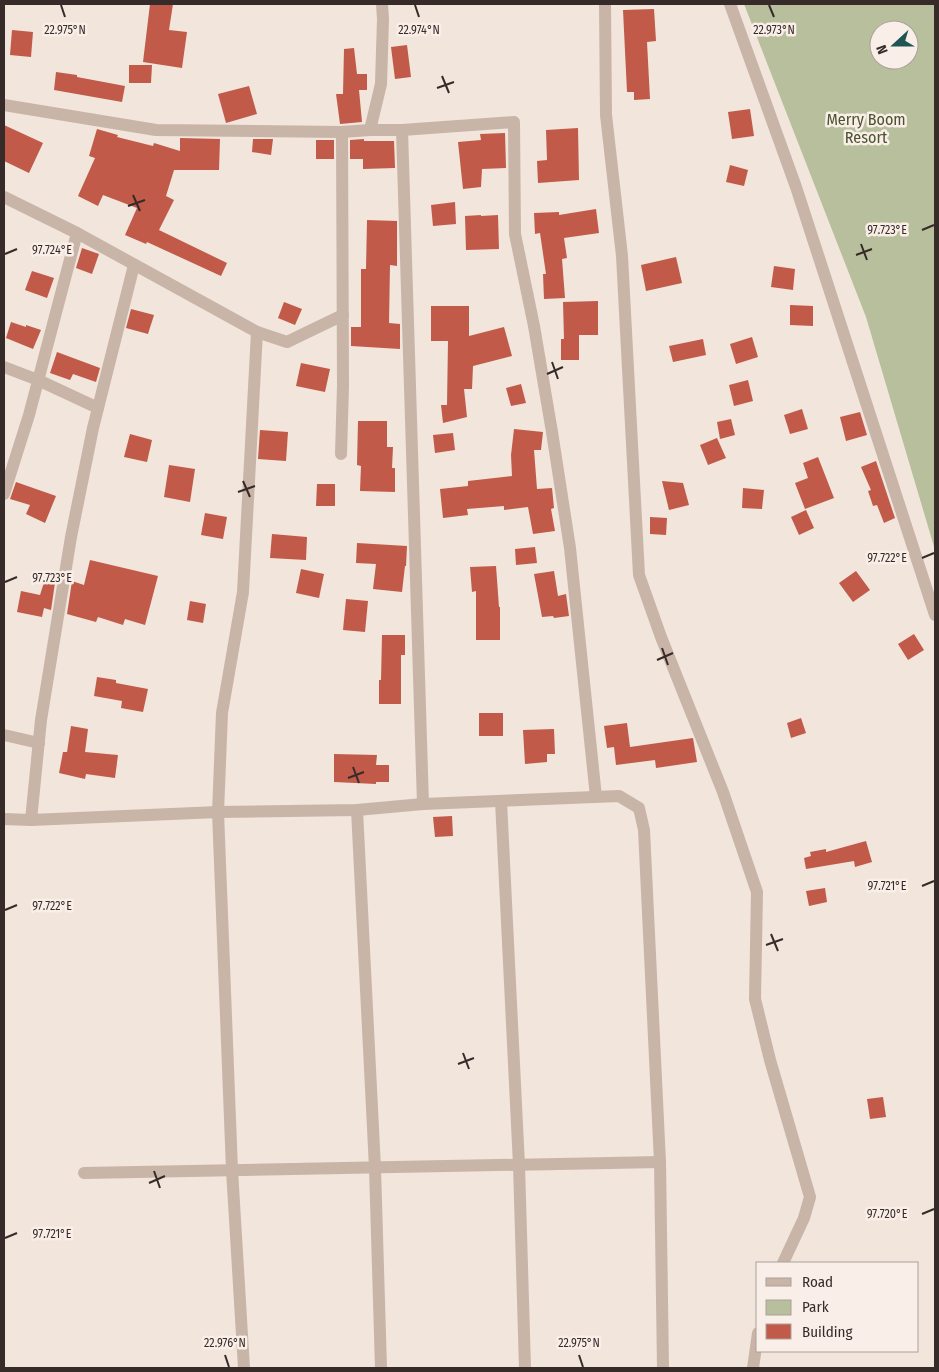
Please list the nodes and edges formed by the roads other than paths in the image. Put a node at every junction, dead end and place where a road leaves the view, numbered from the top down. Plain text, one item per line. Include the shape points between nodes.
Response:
1 (382, 4) edge
2 (605, 4) edge
3 (730, 4) edge
4 (4, 106) edge
5 (370, 130) junction
6 (402, 130) junction
7 (342, 132) junction
8 (4, 197) edge
9 (77, 233) junction
10 (134, 265) junction
11 (343, 315) junction
12 (257, 332) junction
13 (4, 367) edge
14 (38, 380) junction
15 (98, 408) junction
16 (341, 454) dead end
17 (4, 494) edge
18 (935, 615) edge
19 (4, 734) edge
20 (39, 743) junction
21 (596, 797) junction
22 (501, 801) junction
23 (423, 804) junction
24 (357, 810) junction
25 (218, 812) junction
26 (4, 819) edge
27 (31, 820) junction
28 (660, 1162) junction
29 (519, 1165) junction
30 (376, 1168) junction
31 (232, 1170) junction
32 (84, 1173) dead end
33 (783, 1262) edge
34 (756, 1347) edge
35 (244, 1368) edge
36 (381, 1368) edge
37 (525, 1368) edge
38 (663, 1368) edge
39 (753, 1368) edge

1 - 5 street via 381,84
2 - 33 street via 606,115 622,256 639,575 723,792 756,892 756,999 770,1060 810,1197
3 - 18 street via 796,187
4 - 7 street via 156,130
5 - 6 street
5 - 7 street
6 - 21 street via 514,122 515,234 534,326 568,538
6 - 23 street
7 - 11 street
8 - 9 street
9 - 10 street
9 - 14 street
10 - 12 street
10 - 15 street
11 - 12 street via 287,342
11 - 16 street
12 - 25 street via 244,592 222,713
13 - 14 street
14 - 15 street
14 - 17 street
15 - 20 street via 71,537
19 - 20 street
20 - 27 street
21 - 22 street
21 - 28 street via 619,796 639,808 644,830
22 - 23 street
22 - 29 street
23 - 24 street
24 - 25 street
24 - 30 street
25 - 27 street
25 - 31 street
26 - 27 street
28 - 29 street
28 - 38 street
29 - 30 street
29 - 37 street
30 - 31 street
30 - 36 street
31 - 32 street
31 - 35 street
34 - 39 street

